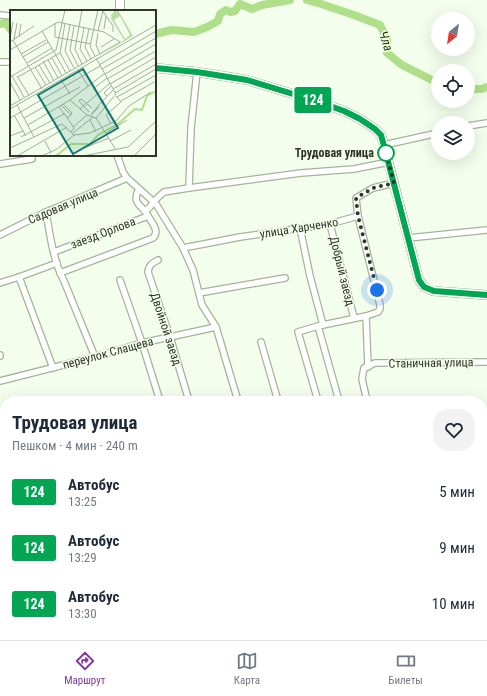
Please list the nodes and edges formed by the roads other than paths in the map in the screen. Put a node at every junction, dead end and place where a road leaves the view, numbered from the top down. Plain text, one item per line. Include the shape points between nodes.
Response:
1 (0, 15) edge
2 (10, 16) edge
3 (156, 68) edge
4 (197, 72) junction
5 (487, 123) edge
6 (475, 125) edge
7 (431, 135) edge
8 (384, 146) junction
9 (32, 156) edge
10 (117, 156) edge
11 (389, 162) junction
12 (0, 164) edge
13 (127, 178) junction
14 (394, 183) junction
15 (189, 188) junction
16 (139, 189) junction
17 (154, 201) junction
18 (46, 212) junction
19 (146, 214) junction
20 (358, 216) junction
21 (330, 224) junction
22 (300, 228) junction
23 (487, 230) edge
24 (0, 235) edge
25 (408, 238) junction
26 (183, 248) junction
27 (54, 252) junction
28 (158, 260) dead end
29 (56, 263) junction
30 (60, 273) junction
31 (19, 277) junction
32 (285, 278) dead end
33 (120, 280) dead end
34 (0, 283) edge
35 (199, 293) junction
36 (487, 295) edge
37 (366, 316) junction
38 (354, 318) junction
39 (321, 325) junction
40 (216, 327) junction
41 (170, 337) junction
42 (260, 342) dead end
43 (142, 343) junction
44 (95, 357) junction
45 (487, 362) edge
46 (368, 366) junction
47 (53, 368) junction
48 (0, 381) edge
49 (158, 396) edge
50 (188, 396) edge
51 (237, 396) edge
52 (276, 396) edge
53 (317, 396) edge
54 (338, 396) edge
55 (365, 396) edge

1 - 2 street
3 - 4 street
4 - 8 street via 247,80 344,111 375,129 381,135
4 - 15 street via 191,128
5 - 6 street
7 - 8 street
8 - 11 street
9 - 12 street
10 - 13 street
11 - 14 street
11 - 15 street via 354,169 301,173
13 - 16 street
13 - 18 street, Садовая улица
14 - 20 street via 373,188 356,198
14 - 25 street
15 - 17 street via 164,192
16 - 17 street
16 - 19 street via 136,200
17 - 19 street
17 - 26 street
18 - 24 street, Садовая улица
18 - 27 street
19 - 27 street, заезд Орлова
19 - 30 street, заезд Орлова via 156,233 153,238
20 - 21 street, улица Харченко
20 - 37 street via 380,305 378,312
21 - 22 street, улица Харченко
21 - 38 street, Добрый заезд
22 - 26 street, улица Харченко
22 - 39 street
23 - 25 street
25 - 36 street via 419,280 424,287 434,291
26 - 35 street via 193,270
27 - 29 street
28 - 41 street, Двойной заезд via 151,264 148,272
29 - 30 street
29 - 31 street
30 - 44 street
31 - 34 street
31 - 47 street
32 - 35 street
33 - 43 street
35 - 40 street via 202,305
37 - 38 street
37 - 46 street
38 - 39 street
39 - 53 street via 298,332
39 - 54 street
40 - 41 street, переулок Слащева
40 - 51 street
41 - 43 street, переулок Слащева
41 - 50 street, Двойной заезд
42 - 52 street
43 - 44 street, переулок Слащева
43 - 49 street
44 - 47 street, переулок Слащева
45 - 46 street, Станичная улица via 375,363
46 - 55 street via 364,368 362,379
47 - 48 street, переулок Слащева

